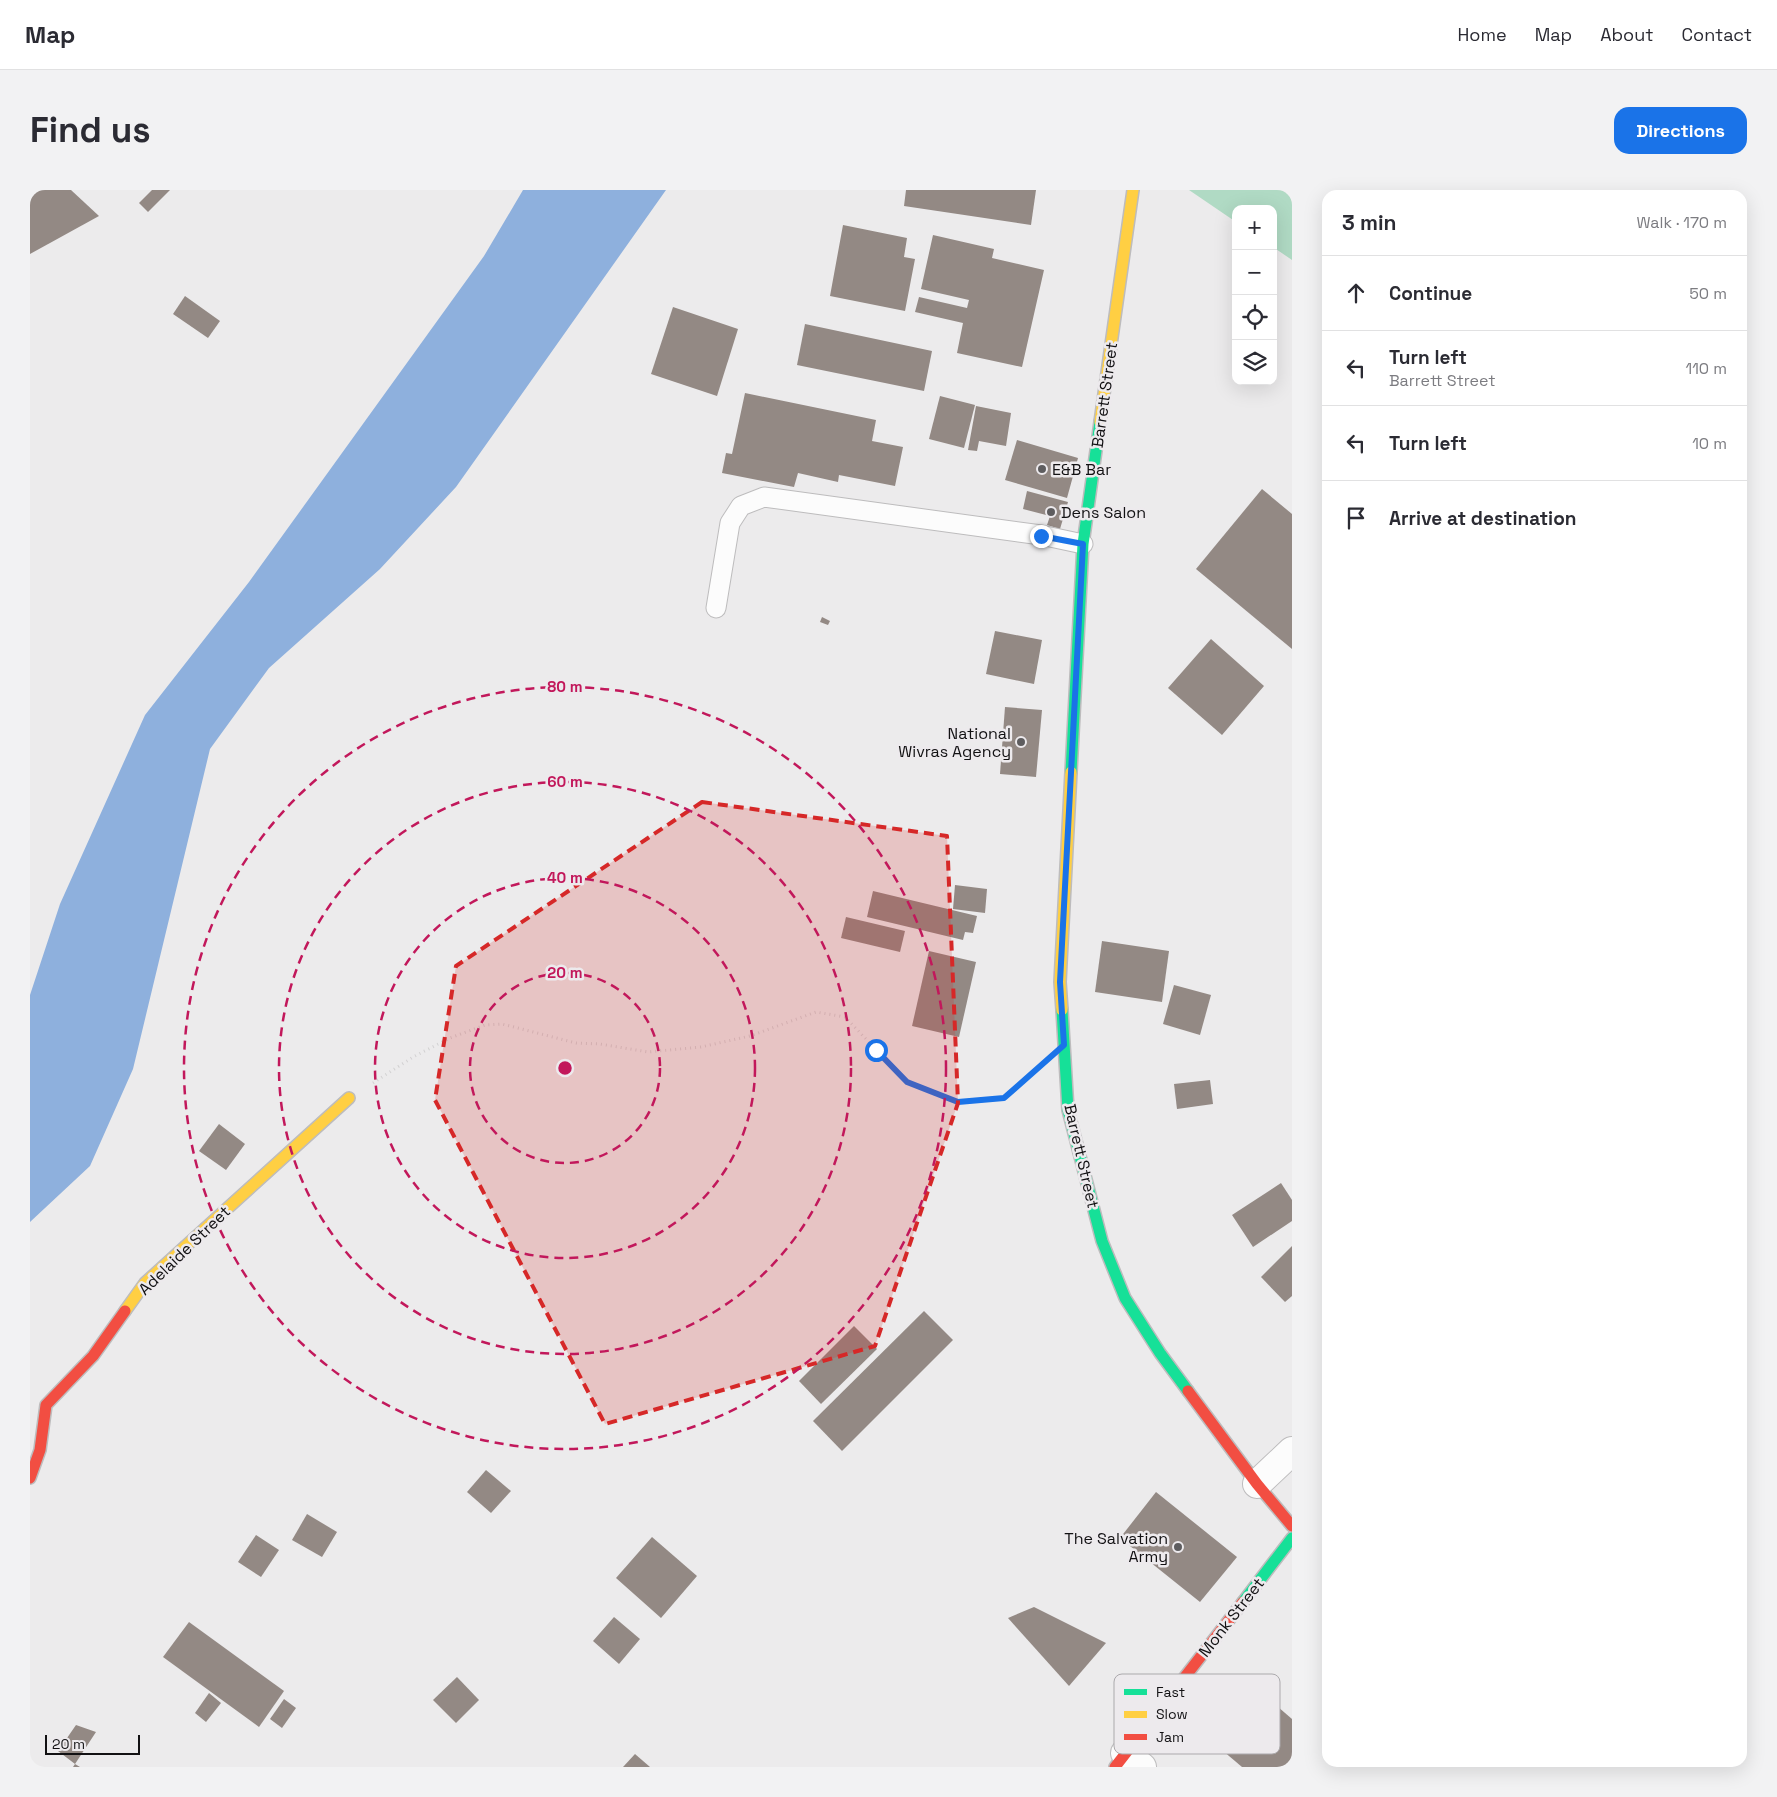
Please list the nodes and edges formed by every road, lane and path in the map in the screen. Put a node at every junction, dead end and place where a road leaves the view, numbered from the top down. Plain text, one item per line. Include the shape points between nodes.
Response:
1 (1132, 190) edge
2 (1083, 544) junction
3 (716, 608) dead end
4 (1064, 1045) junction
5 (349, 1098) joint
6 (1292, 1451) edge
7 (30, 1478) edge
8 (1257, 1484) junction
9 (1292, 1526) edge
10 (1292, 1538) edge
11 (1192, 1674) edge

1 - 2 main road, Barrett Street
2 - 3 lane via 764,497 741,506 730,523
2 - 4 main road, Barrett Street via 1060,982
4 - 5 path via 1004,1098 958,1102 907,1082 845,1017 816,1012 750,1036 701,1047 648,1052 576,1043 502,1024 485,1025 412,1056
4 - 8 main road, Barrett Street via 1068,1110 1102,1241 1125,1298 1160,1353
5 - 7 main road, Adelaide Street via 145,1283 93,1356 46,1405 40,1450
6 - 8 street
8 - 9 main road, Barrett Street
10 - 11 main road, Monk Street

